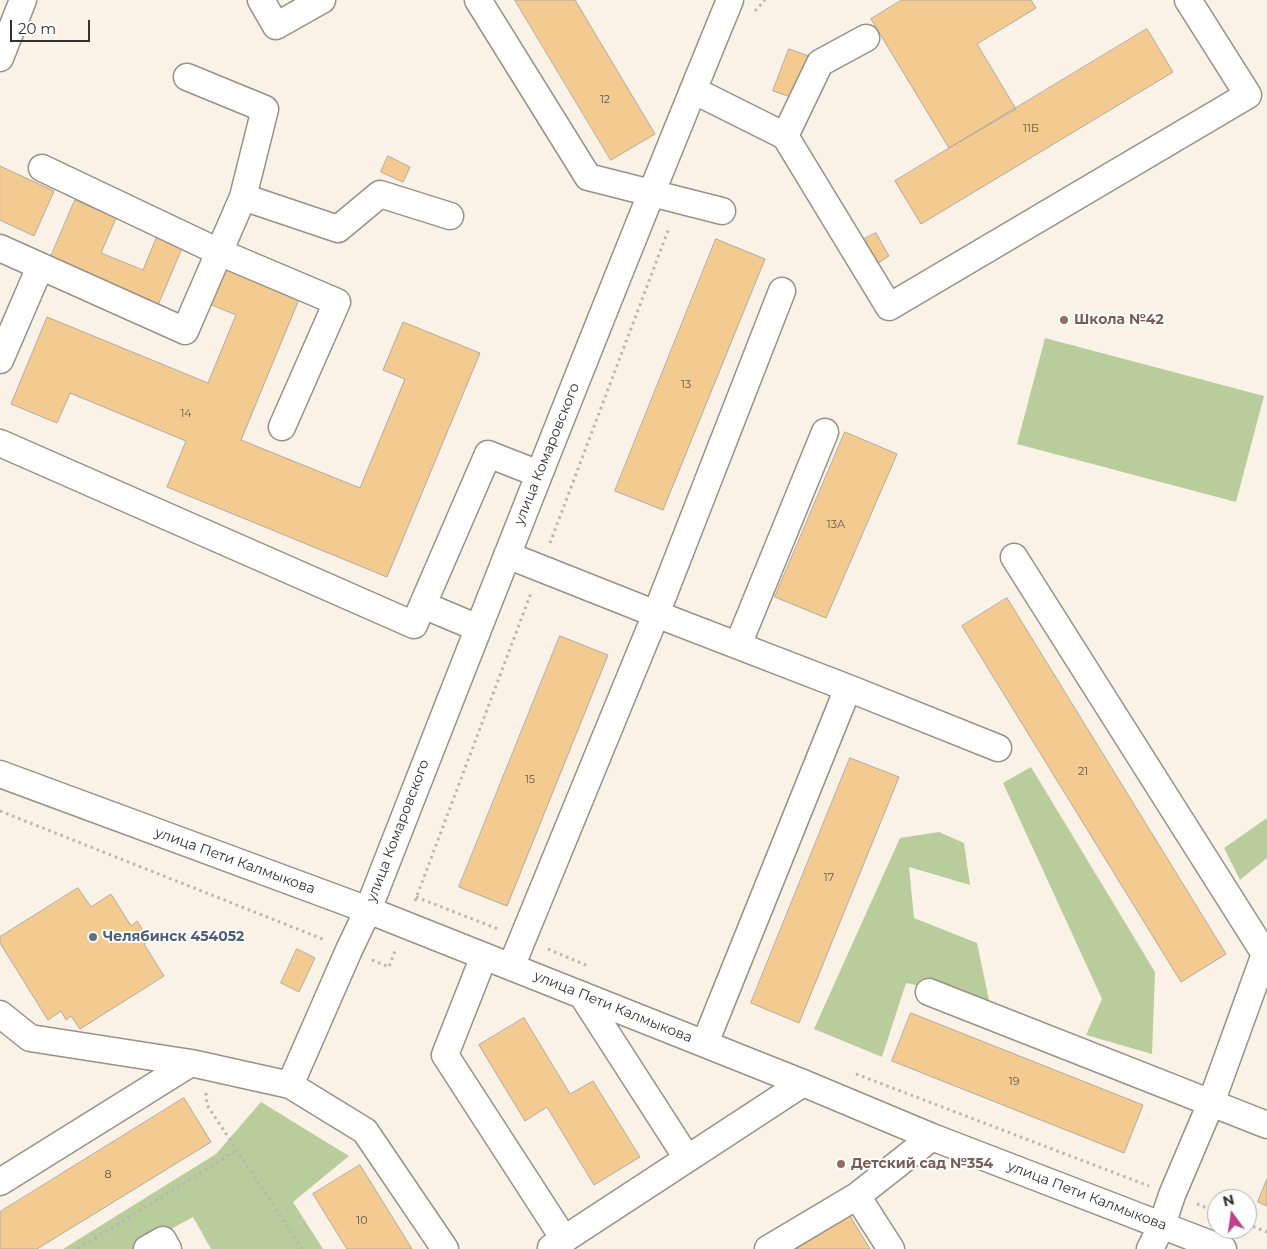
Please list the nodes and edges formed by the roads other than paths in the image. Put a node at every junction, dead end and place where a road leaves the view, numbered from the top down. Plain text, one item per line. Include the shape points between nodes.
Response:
1 (261, 0) edge
2 (322, 0) edge
3 (478, 0) edge
4 (730, 0) edge
5 (1188, 0) edge
6 (22, 2) edge
7 (866, 38) dead end
8 (0, 58) edge
9 (187, 77) dead end
10 (693, 90) junction
11 (785, 136) junction
12 (42, 168) dead end
13 (651, 192) junction
14 (243, 197) junction
15 (722, 210) dead end
16 (450, 216) dead end
17 (0, 248) edge
18 (219, 252) junction
19 (40, 267) junction
20 (782, 291) dead end
21 (0, 360) edge
22 (282, 428) dead end
23 (825, 432) dead end
24 (0, 443) edge
25 (539, 474) junction
26 (507, 555) junction
27 (1014, 557) dead end
28 (423, 605) junction
29 (656, 614) junction
30 (478, 628) junction
31 (738, 645) junction
32 (848, 688) junction
33 (998, 748) dead end
34 (0, 774) edge
35 (368, 910) junction
36 (484, 956) junction
37 (511, 967) junction
38 (930, 992) dead end
39 (582, 994) junction
40 (0, 1014) edge
41 (704, 1043) junction
42 (196, 1064) junction
43 (803, 1083) junction
44 (290, 1085) junction
45 (1211, 1103) junction
46 (1267, 1125) edge
47 (932, 1137) junction
48 (687, 1158) junction
49 (0, 1182) edge
50 (856, 1196) junction
51 (1162, 1225) junction
52 (557, 1244) edge
53 (147, 1249) edge
54 (168, 1249) edge
55 (445, 1249) edge
56 (768, 1249) edge
57 (891, 1249) edge
58 (1150, 1249) edge
59 (1223, 1249) edge

1 - 2 street via 276,26
3 - 13 street via 588,177
4 - 10 street, улица Комаровского
5 - 11 street via 1248,95 889,307
6 - 8 street
7 - 11 street via 820,64
9 - 14 street via 265,109
10 - 11 street
10 - 13 street, улица Комаровского
12 - 18 street
13 - 15 street
13 - 25 street, улица Комаровского
14 - 16 street via 338,229 380,194
14 - 18 street
17 - 19 street
18 - 19 street via 185,331
18 - 22 street via 337,302
19 - 21 street
20 - 29 street
23 - 31 street
24 - 28 street via 414,625
25 - 26 street, улица Комаровского
25 - 28 street via 488,454
26 - 29 street
26 - 30 street, улица Комаровского
27 - 45 street via 1265,954
28 - 30 street
29 - 31 street
29 - 37 street
30 - 35 street, улица Комаровского
31 - 32 street
32 - 33 street
32 - 41 street
34 - 35 street, улица Пети Калмыкова
35 - 36 street, улица Пети Калмыкова
35 - 44 street, улица Комаровского
36 - 37 street, улица Пети Калмыкова
36 - 52 street via 445,1055
37 - 39 street, улица Пети Калмыкова
38 - 45 street
39 - 41 street, улица Пети Калмыкова
39 - 48 street
40 - 42 street via 30,1038
41 - 43 street, улица Пети Калмыкова
42 - 44 street
42 - 49 street
43 - 47 street, улица Пети Калмыкова
43 - 48 street
44 - 55 street via 364,1131
45 - 46 street
45 - 51 street
47 - 50 street
47 - 51 street, улица Пети Калмыкова
48 - 52 street
50 - 56 street
50 - 57 street
51 - 58 street
51 - 59 street, улица Пети Калмыкова
53 - 54 street via 163,1240

